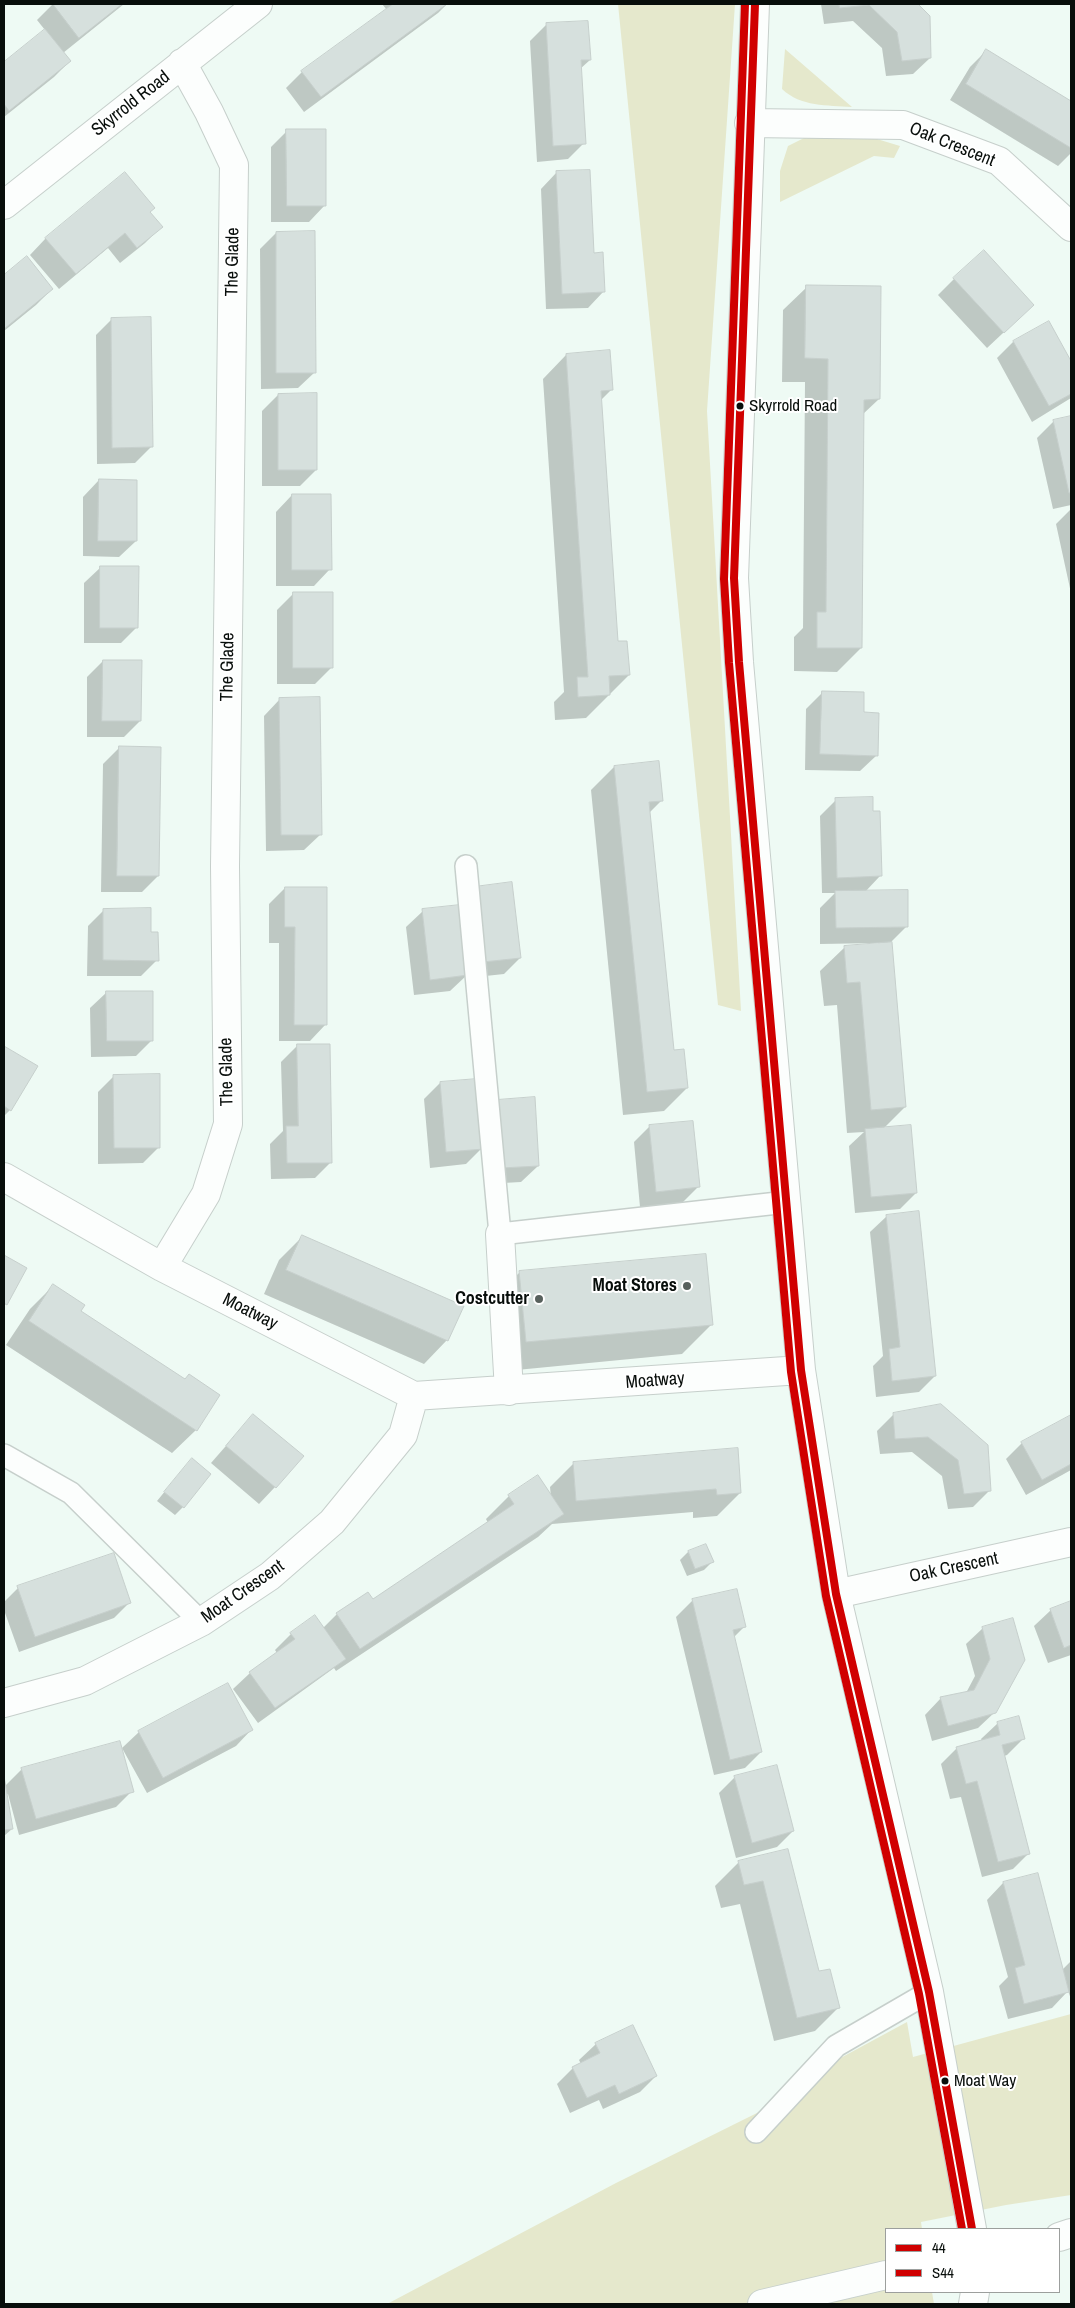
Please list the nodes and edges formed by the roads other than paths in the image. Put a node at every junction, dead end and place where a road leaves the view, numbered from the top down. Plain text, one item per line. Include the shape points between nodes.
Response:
1 (258, 4) edge
2 (755, 4) edge
3 (182, 64) junction
4 (749, 123) junction
5 (4, 205) edge
6 (1071, 227) edge
7 (466, 866) dead end
8 (4, 1177) edge
9 (787, 1202) junction
10 (500, 1234) junction
11 (162, 1267) junction
12 (801, 1370) junction
13 (509, 1391) junction
14 (414, 1396) junction
15 (4, 1455) edge
16 (1071, 1542) edge
17 (836, 1594) junction
18 (202, 1622) junction
19 (4, 1703) edge
20 (929, 1992) junction
21 (756, 2132) dead end
22 (972, 2228) edge
23 (885, 2275) edge
24 (762, 2304) edge

1 - 3 street, Skyrrold Road
2 - 4 street
3 - 5 street, Skyrrold Road
3 - 11 street, The Glade via 234,165 225,866 228,1124 206,1194
4 - 6 street, Oak Crescent via 903,125 999,161
4 - 9 street via 734,578
7 - 10 lane
8 - 11 street, Moatway
9 - 10 lane
9 - 12 street
10 - 13 street
11 - 14 street, Moatway
12 - 13 street, Moatway
12 - 17 street
13 - 14 street, Moatway
14 - 18 street, Moat Crescent via 403,1434 332,1522 270,1576
15 - 18 lane via 71,1493
16 - 17 street, Oak Crescent
17 - 20 street
18 - 19 street, Moat Crescent via 85,1681
20 - 21 lane via 836,2046
20 - 22 street
23 - 24 street

